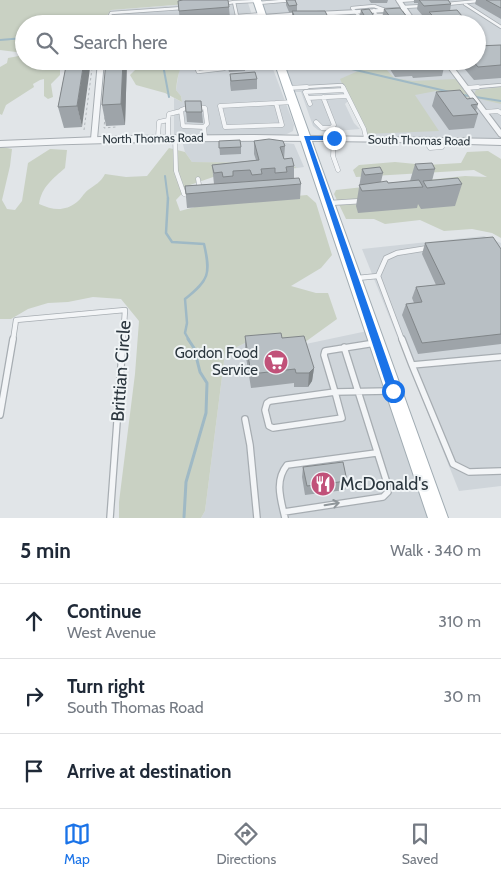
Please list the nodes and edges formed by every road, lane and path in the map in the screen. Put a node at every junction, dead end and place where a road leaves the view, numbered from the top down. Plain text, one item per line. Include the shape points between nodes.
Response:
1 (294, 0) edge
2 (398, 0) edge
3 (413, 0) edge
4 (488, 0) edge
5 (258, 1) edge
6 (234, 2) junction
7 (464, 3) junction
8 (449, 4) junction
9 (216, 5) edge
10 (431, 5) edge
11 (440, 5) edge
12 (191, 7) edge
13 (385, 10) junction
14 (455, 10) edge
15 (405, 11) junction
16 (353, 12) junction
17 (375, 13) junction
18 (396, 14) edge
19 (110, 15) edge
20 (237, 15) edge
21 (263, 15) edge
22 (308, 15) edge
23 (409, 15) edge
24 (481, 15) edge
25 (486, 18) edge
26 (501, 26) edge
27 (92, 70) edge
28 (101, 70) edge
29 (196, 70) edge
30 (220, 70) edge
31 (281, 70) edge
32 (453, 70) edge
33 (501, 86) edge
34 (288, 88) junction
35 (466, 88) junction
36 (344, 90) junction
37 (347, 96) junction
38 (323, 97) junction
39 (474, 97) joint
40 (308, 98) junction
41 (293, 102) junction
42 (276, 103) junction
43 (310, 104) dead end
44 (105, 109) edge
45 (181, 111) junction
46 (485, 112) junction
47 (501, 113) edge
48 (168, 120) junction
49 (316, 122) dead end
50 (242, 127) junction
51 (116, 128) dead end
52 (84, 130) dead end
53 (205, 132) junction
54 (501, 134) edge
55 (167, 137) junction
56 (241, 137) junction
57 (306, 138) junction
58 (334, 138) junction
59 (366, 138) junction
60 (94, 139) junction
61 (501, 142) edge
62 (0, 144) edge
63 (338, 170) dead end
64 (198, 179) dead end
65 (201, 196) edge
66 (191, 197) edge
67 (370, 200) edge
68 (328, 204) junction
69 (430, 247) edge
70 (378, 276) junction
71 (354, 278) junction
72 (376, 343) junction
73 (344, 347) junction
74 (501, 357) edge
75 (412, 365) junction
76 (335, 392) junction
77 (358, 392) junction
78 (393, 393) junction
79 (0, 415) edge
80 (245, 419) dead end
81 (376, 454) junction
82 (501, 471) edge
83 (284, 515) edge
84 (110, 518) edge
85 (256, 518) edge
86 (438, 518) edge

1 - 5 lane
2 - 3 lane
2 - 15 street
4 - 7 lane
5 - 6 lane
5 - 21 main road
6 - 9 lane
6 - 20 lane
7 - 8 lane
7 - 24 lane
8 - 11 lane
8 - 14 lane
10 - 15 lane
12 - 19 lane
13 - 15 street
13 - 16 lane via 380,6 364,6 353,7
13 - 17 street
15 - 23 street
16 - 17 street
16 - 22 street
17 - 18 lane
25 - 26 lane
27 - 52 path
28 - 60 street
29 - 30 lane
31 - 34 main road
32 - 35 street
33 - 35 lane
34 - 36 lane via 342,85
34 - 41 main road
35 - 39 street
36 - 37 lane
36 - 40 lane via 305,92
37 - 38 lane
37 - 59 lane
38 - 40 lane
38 - 49 lane via 334,125 322,128
39 - 46 street
40 - 43 lane
41 - 42 lane
41 - 57 main road
42 - 50 lane via 282,125
42 - 50 lane via 220,106 225,127
44 - 51 path via 104,128
45 - 48 lane via 169,114
45 - 53 lane via 183,126
45 - 53 lane via 182,108 205,108
46 - 47 lane
46 - 54 street
48 - 55 lane
48 - 55 lane via 159,122
50 - 56 lane
53 - 55 street, North Thomas Road
53 - 56 street, North Thomas Road
55 - 60 street, North Thomas Road
55 - 66 lane via 184,194
56 - 57 street, North Thomas Road via 258,141
57 - 58 street, South Thomas Road
57 - 68 main road
58 - 59 street, South Thomas Road
58 - 63 lane via 333,156
59 - 61 street, South Thomas Road
60 - 62 street, North Thomas Road
64 - 65 lane
67 - 68 lane
68 - 71 main road
69 - 70 lane via 386,258
70 - 71 lane
70 - 75 lane
71 - 72 main road
72 - 73 lane
72 - 78 main road
73 - 76 lane via 325,351 324,355
73 - 77 lane
74 - 75 lane
75 - 82 lane via 453,464 467,473
76 - 76 lane via 270,401 265,410 269,426 342,418
76 - 77 lane
77 - 78 lane
77 - 81 lane
78 - 86 main road
79 - 84 lane, Brittian Circle via 16,320 125,310
80 - 85 lane
81 - 83 lane via 287,465 279,478
83 -> 81 lane via 383,497 388,492 387,483

